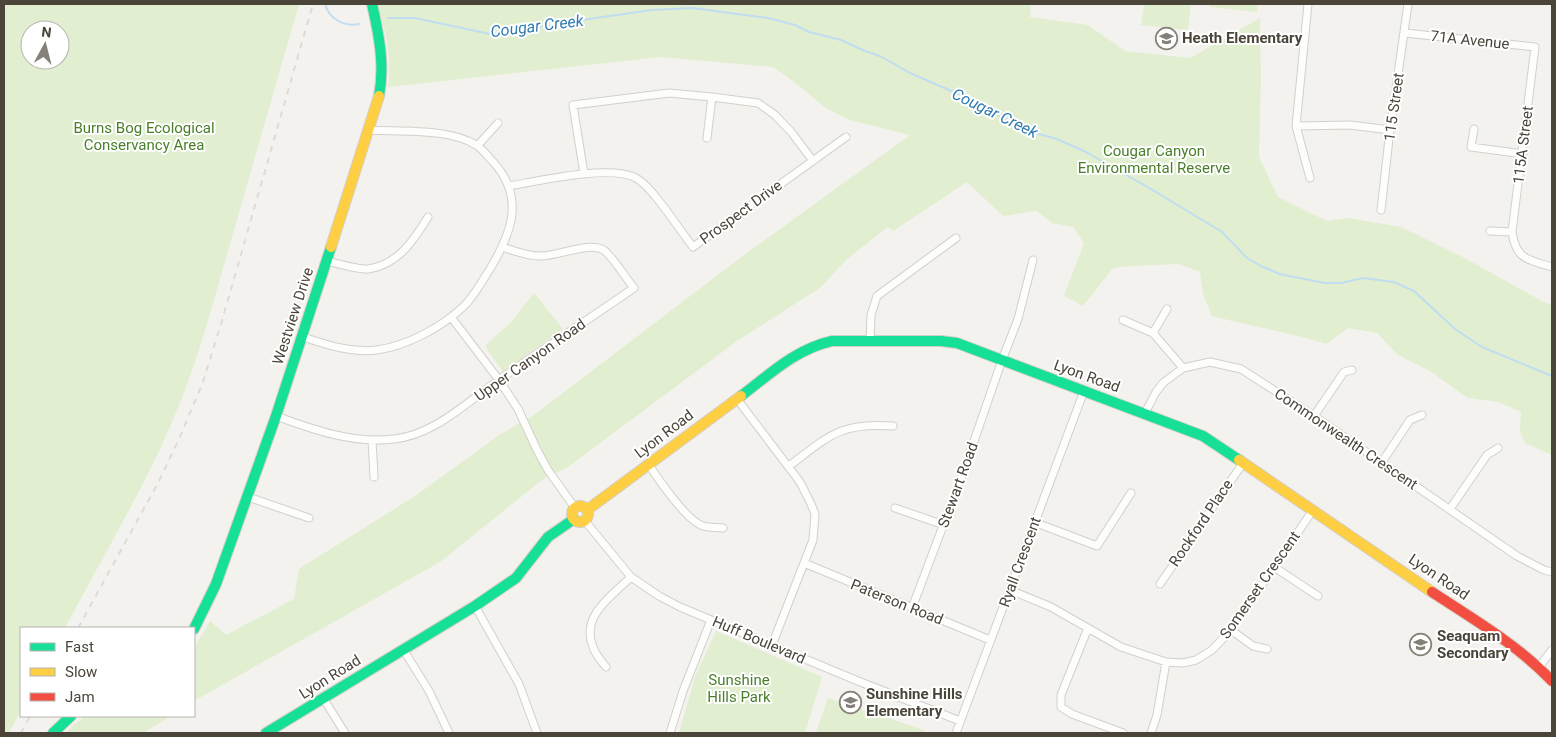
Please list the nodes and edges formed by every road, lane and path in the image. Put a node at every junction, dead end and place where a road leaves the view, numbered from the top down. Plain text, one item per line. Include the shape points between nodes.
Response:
1 (372, 4) edge
2 (1308, 4) edge
3 (1408, 4) edge
4 (1405, 33) junction
5 (1535, 47) joint
6 (712, 97) junction
7 (498, 123) dead end
8 (1296, 126) junction
9 (368, 130) junction
10 (1390, 130) junction
11 (1474, 130) dead end
12 (846, 137) dead end
13 (707, 138) dead end
14 (478, 145) junction
15 (1523, 154) junction
16 (813, 161) junction
17 (584, 174) junction
18 (1310, 178) dead end
19 (508, 186) junction
20 (1381, 210) dead end
21 (428, 217) dead end
22 (1490, 231) dead end
23 (1512, 232) junction
24 (956, 238) dead end
25 (502, 247) junction
26 (1033, 260) dead end
27 (326, 261) junction
28 (1552, 267) edge
29 (1167, 309) dead end
30 (451, 317) junction
31 (1123, 320) dead end
32 (1154, 332) junction
33 (302, 337) junction
34 (870, 341) junction
35 (1002, 360) junction
36 (1184, 368) junction
37 (1352, 370) dead end
38 (499, 380) junction
39 (1084, 391) junction
40 (737, 398) junction
41 (1145, 413) junction
42 (1422, 415) dead end
43 (276, 416) junction
44 (1314, 416) junction
45 (894, 426) dead end
46 (372, 440) junction
47 (1498, 448) dead end
48 (1243, 462) junction
49 (1382, 462) junction
50 (648, 465) junction
51 (789, 466) junction
52 (374, 477) dead end
53 (1130, 493) dead end
54 (248, 497) junction
55 (895, 508) dead end
56 (1450, 509) junction
57 (1313, 510) junction
58 (574, 514) junction
59 (586, 515) junction
60 (309, 518) dead end
61 (1034, 522) junction
62 (944, 525) junction
63 (723, 528) dead end
64 (804, 563) junction
65 (1274, 567) junction
66 (1552, 572) edge
67 (631, 577) junction
68 (1160, 584) dead end
69 (1010, 590) junction
70 (1318, 596) dead end
71 (475, 606) junction
72 (912, 608) junction
73 (710, 620) junction
74 (195, 627) edge
75 (1088, 628) junction
76 (1231, 630) junction
77 (990, 640) junction
78 (772, 645) junction
79 (1267, 648) dead end
80 (403, 649) junction
81 (1552, 650) edge
82 (1166, 662) junction
83 (606, 667) dead end
84 (1539, 667) junction
85 (1552, 681) edge
86 (323, 698) junction
87 (70, 717) edge
88 (960, 721) junction
89 (1109, 731) edge
90 (53, 733) edge
91 (266, 733) edge
92 (345, 733) edge
93 (449, 733) edge
94 (537, 733) edge
95 (670, 733) edge
96 (956, 733) edge
97 (1123, 733) edge
98 (1151, 733) edge

1 - 9 street, Westview Drive via 383,55 383,71
2 - 8 street
3 - 4 street, 115 Street
4 - 5 street, 71A Avenue
4 - 10 street, 115 Street
5 - 15 street, 115A Street
6 - 13 street
6 - 16 street via 760,104 781,121
6 - 17 street via 669,93 574,105
7 - 14 street
8 - 10 street via 1350,125
8 - 18 street
9 - 14 street via 453,134
9 - 27 street, Westview Drive
10 - 20 street, 115 Street
11 - 15 street via 1471,147
12 - 16 street, Prospect Drive
14 - 19 street via 500,170
15 - 23 street, 115A Street
16 - 17 street, Prospect Drive via 693,247 650,189 634,177 617,173
17 - 19 street, Prospect Drive
19 - 25 street via 513,214
21 - 27 street via 413,242 392,260 368,269
22 - 23 street
23 - 28 street, 115A Street via 1514,244 1525,259
24 - 34 street via 877,296 871,315
25 - 30 street via 480,286
25 - 38 street, Upper Canyon Road via 540,256 597,247 604,251 634,288
26 - 35 street, Stewart Road via 1018,319
27 - 33 street, Westview Drive
29 - 32 street
30 - 33 street via 417,337 378,350 341,349
30 - 38 street
31 - 32 street
32 - 36 street
33 - 43 street, Westview Drive
34 - 35 street, Lyon Road via 957,343
34 - 40 street, Lyon Road via 832,341 815,345 800,352
35 - 39 street, Lyon Road
35 - 62 street, Stewart Road
36 - 41 street, Commonwealth Crescent via 1156,392
36 - 44 street, Commonwealth Crescent via 1210,362 1241,369
37 - 44 street via 1344,372
38 - 46 street, Upper Canyon Road via 435,425 396,439
38 - 58 street
39 - 41 street, Lyon Road
39 - 61 street, Ryall Crescent
40 - 50 street, Lyon Road
40 - 51 street
41 - 48 street, Lyon Road via 1203,436
42 - 49 street via 1410,420
43 - 46 street, Upper Canyon Road via 318,431
43 - 54 street, Westview Drive
44 - 49 street, Commonwealth Crescent
45 - 51 street via 872,424 843,429
46 - 52 street
47 - 56 street via 1487,455
48 - 57 street, Lyon Road
48 - 68 street, Rockford Place
49 - 56 street, Commonwealth Crescent
50 - 59 street, Lyon Road
50 - 63 street via 664,489 690,516 702,526
51 - 64 street via 812,504 814,514 813,540
53 - 61 street via 1097,546
54 - 60 street
54 - 74 street, Westview Drive via 216,584
55 - 62 street
56 - 66 street, Commonwealth Crescent via 1517,556
57 - 65 street, Somerset Crescent
57 - 84 street, Lyon Road via 1508,642
58 - 59 street via 580,522
58 - 59 street via 581,506
58 - 71 street, Lyon Road via 548,537 516,578
59 - 67 street, Huff Boulevard
61 - 69 street, Ryall Crescent
62 - 72 street, Stewart Road
64 - 72 street, Paterson Road
64 - 78 street
65 - 70 street
65 - 76 street, Somerset Crescent
67 - 73 street, Huff Boulevard via 659,596
67 - 83 street via 590,621 593,647
69 - 75 street, Somerset Crescent via 1051,607
69 - 77 street, Ryall Crescent
71 - 80 street, Lyon Road
71 - 94 street via 519,684
72 - 77 street, Paterson Road
73 - 78 street, Huff Boulevard
73 - 95 street
75 - 82 street, Somerset Crescent via 1122,647
75 - 89 street via 1061,695 1061,707
76 - 79 street via 1253,646
76 - 82 street, Somerset Crescent via 1212,650 1196,660
77 - 88 street, Ryall Crescent
78 - 88 street, Huff Boulevard
80 - 86 street, Lyon Road
80 - 93 street via 429,691
81 - 84 street
82 - 98 street
84 - 85 street, Lyon Road
86 - 91 street, Lyon Road
86 - 92 street
87 - 90 street
88 - 96 street, Ryall Crescent
89 - 97 street

